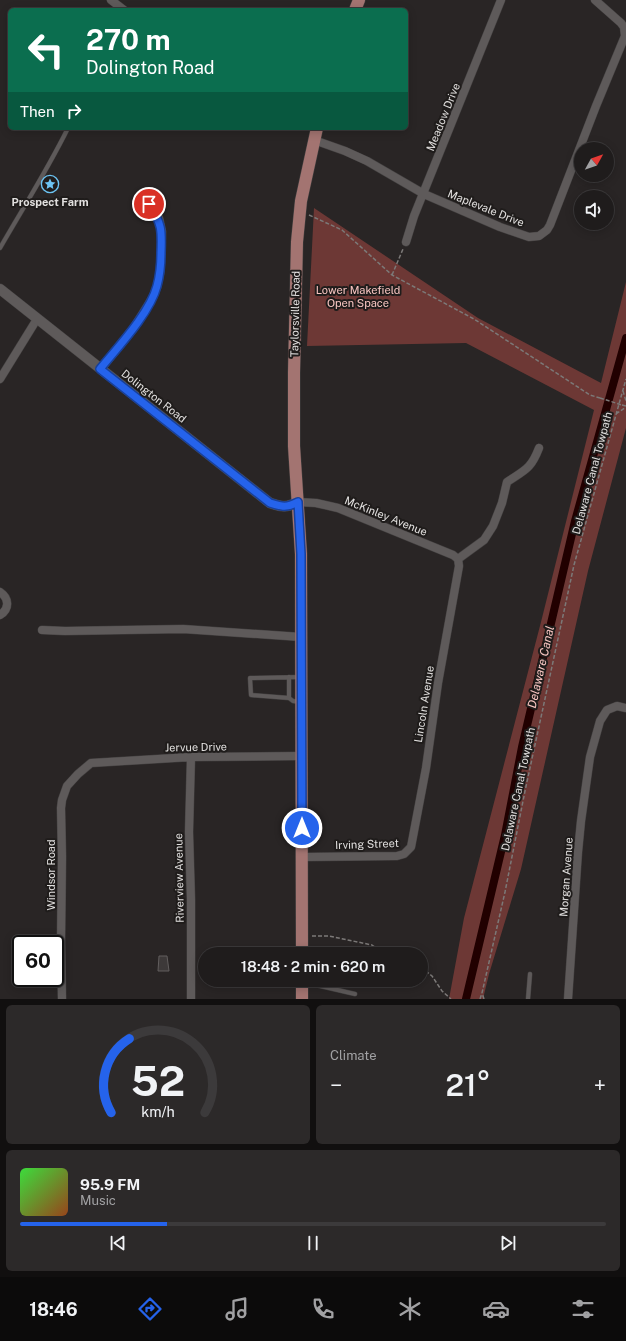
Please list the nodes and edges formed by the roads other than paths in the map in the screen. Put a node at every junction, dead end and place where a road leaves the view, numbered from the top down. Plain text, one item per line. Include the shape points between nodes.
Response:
1 (111, 0) edge
2 (501, 0) edge
3 (595, 0) edge
4 (121, 8) edge
5 (67, 130) edge
6 (316, 130) edge
7 (314, 140) junction
8 (424, 194) junction
9 (149, 204) dead end
10 (406, 242) road end
11 (0, 248) edge
12 (0, 289) edge
13 (37, 319) junction
14 (100, 369) junction
15 (0, 379) edge
16 (539, 448) dead end
17 (298, 502) junction
18 (460, 557) junction
19 (0, 592) edge
20 (0, 614) edge
21 (42, 630) dead end
22 (301, 637) junction
23 (289, 677) junction
24 (301, 677) junction
25 (289, 698) junction
26 (301, 702) junction
27 (626, 708) edge
28 (301, 756) junction
29 (191, 757) junction
30 (91, 763) joint
31 (408, 851) joint
32 (302, 857) junction
33 (302, 947) edge
34 (530, 974) dead end
35 (302, 987) edge
36 (325, 987) edge
37 (355, 994) dead end
38 (62, 999) edge
39 (191, 999) edge
40 (302, 999) edge
41 (528, 999) edge
42 (568, 999) edge

1 - 4 street
2 - 8 street, Meadow Drive
3 - 8 street, Maplevale Drive via 621,23 625,36 547,230 539,236 529,237
5 - 11 lane via 53,160
6 - 7 main road, Taylorsville Road
7 - 8 street, Maplevale Drive via 363,158
7 - 17 main road, Taylorsville Road via 304,186 297,242 294,446
8 - 10 street, Meadow Drive
9 - 14 street via 159,218 162,232 157,286 153,297 132,329
12 - 13 street, Dolington Road
13 - 14 street, Dolington Road
13 - 15 street
14 - 17 street, Dolington Road via 270,503 287,507
16 - 18 street via 529,468 507,482 497,517 484,540
17 - 18 street, McKinley Avenue via 338,508
17 - 22 main road, Taylorsville Road
18 - 31 street, Lincoln Avenue via 426,768 413,840
19 - 20 street via 5,596 8,605
21 - 22 street via 184,630
22 - 24 main road, Taylorsville Road
23 - 24 lane
23 - 25 lane
23 - 25 lane via 250,678 251,695
24 - 26 main road, Taylorsville Road
25 - 26 lane
26 - 28 main road, Taylorsville Road
27 - 42 street, Morgan Avenue via 617,706 603,714 590,757 579,837
28 - 29 street, Jervue Drive
28 - 32 main road, Taylorsville Road
29 - 30 street, Jervue Drive
29 - 39 street, Riverview Avenue
30 - 38 street, Windsor Road via 67,786 62,800
31 - 32 street, Irving Street via 397,856
32 - 33 main road, Taylorsville Road
34 - 41 lane
35 - 40 main road
36 - 37 lane

